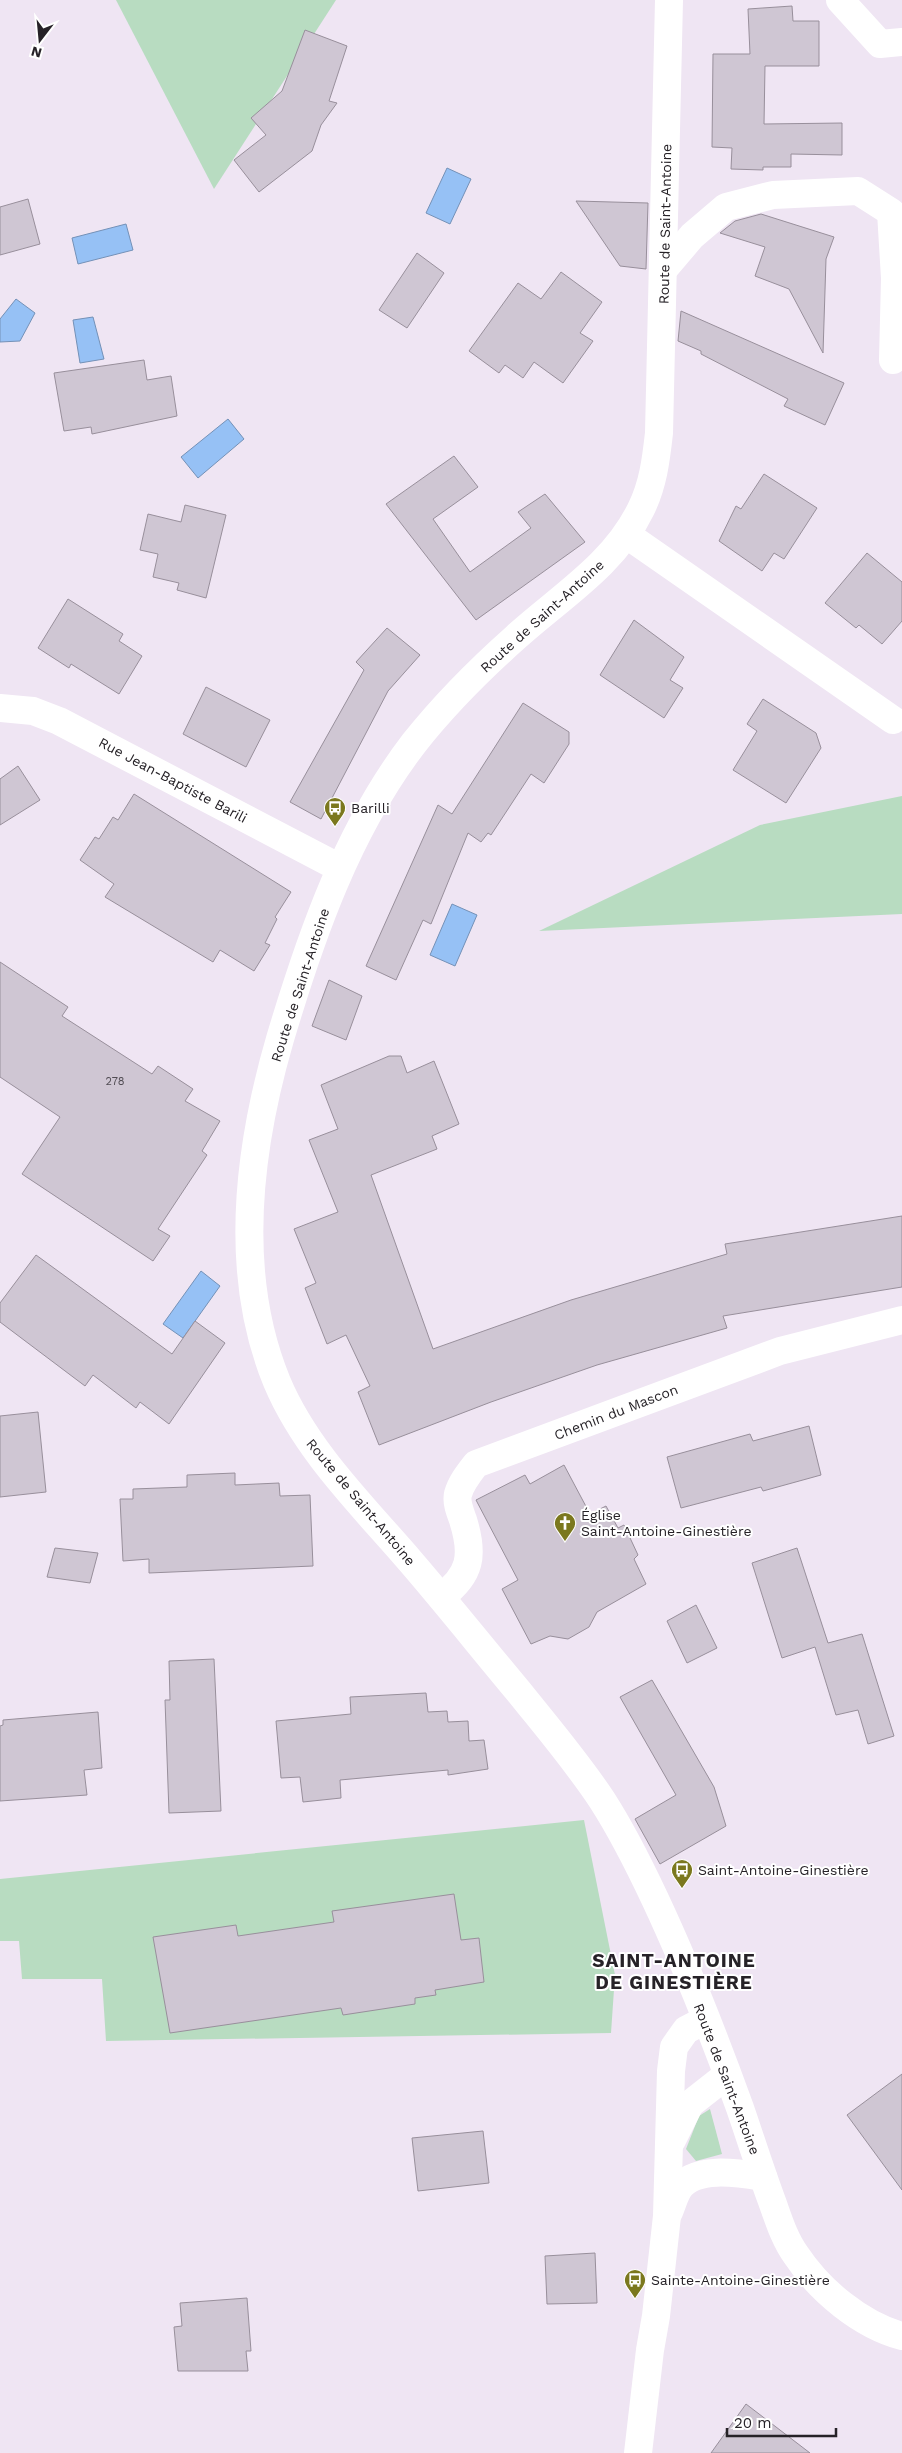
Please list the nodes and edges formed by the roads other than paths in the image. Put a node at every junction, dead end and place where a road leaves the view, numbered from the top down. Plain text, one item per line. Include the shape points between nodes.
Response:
1 (670, 0) edge
2 (840, 0) edge
3 (902, 42) edge
4 (664, 269) junction
5 (893, 360) dead end
6 (627, 535) junction
7 (0, 708) edge
8 (893, 720) dead end
9 (340, 868) junction
10 (902, 1320) edge
11 (441, 1597) junction
12 (705, 2020) junction
13 (727, 2075) junction
14 (669, 2146) junction
15 (763, 2177) junction
16 (667, 2216) junction
17 (902, 2336) edge
18 (638, 2453) edge

1 - 4 street, Route de Saint-Antoine
2 - 3 street via 880,44
4 - 5 street via 692,236 726,207 773,195 858,191 891,212 895,278
4 - 6 street, Route de Saint-Antoine via 659,433 654,476 644,506
6 - 8 street
6 - 9 street, Route de Saint-Antoine via 601,564 516,637 417,739 385,784
7 - 9 street, Rue Jean-Baptiste Barili via 33,711 60,721
9 - 11 street, Route de Saint-Antoine via 294,992 272,1066 256,1141 249,1238 252,1287 260,1333 292,1414 318,1453
10 - 11 street, Chemin du Mascon via 780,1351 476,1464 465,1478 458,1496 467,1534 467,1571 457,1586
11 - 12 street, Route de Saint-Antoine via 559,1741 602,1801 659,1908
12 - 13 street, Route de Saint-Antoine
12 - 14 street via 686,2030 674,2047
13 - 14 street via 690,2104
13 - 15 street, Route de Saint-Antoine
14 - 16 street
15 - 16 street via 729,2171 690,2178 678,2189
15 - 17 street, Route de Saint-Antoine via 783,2232 817,2281 865,2320
16 - 18 street

